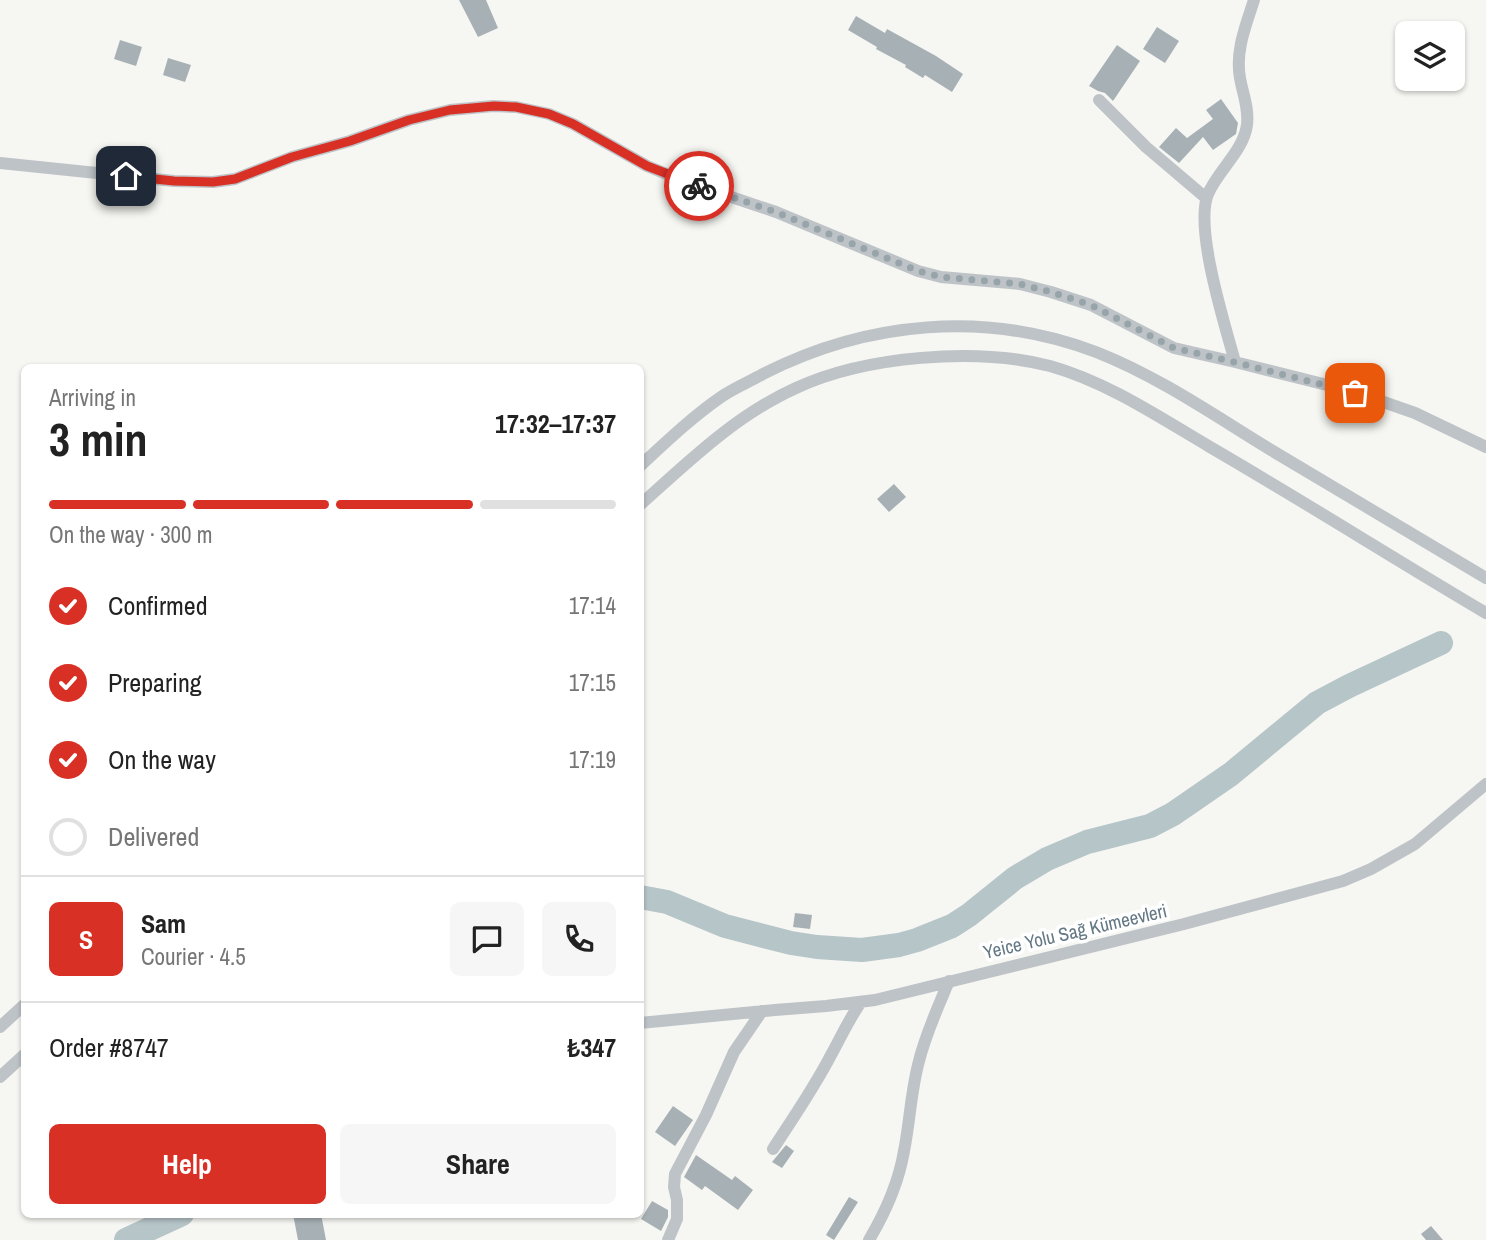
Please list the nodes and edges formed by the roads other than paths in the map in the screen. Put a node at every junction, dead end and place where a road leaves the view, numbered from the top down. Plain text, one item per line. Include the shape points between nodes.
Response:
1 (1254, 0) edge
2 (1099, 100) dead end
3 (0, 163) edge
4 (1206, 198) junction
5 (1234, 362) junction
6 (1486, 447) edge
7 (644, 462) edge
8 (644, 501) edge
9 (1486, 578) edge
10 (1486, 613) edge
11 (1486, 784) edge
12 (949, 981) junction
13 (861, 1002) junction
14 (21, 1008) edge
15 (762, 1011) junction
16 (644, 1023) edge
17 (0, 1027) edge
18 (21, 1058) edge
19 (0, 1077) edge
20 (773, 1149) dead end
21 (668, 1240) edge
22 (869, 1240) edge

1 - 4 street via 1239,62 1247,129
2 - 4 street
3 - 5 street via 213,182 235,179 409,120 450,110 516,107 549,114 647,166 776,212 918,271 1051,292 1091,305 1174,348
4 - 5 street via 1214,285
5 - 6 street via 1381,401
7 - 9 street via 723,395 806,355 881,333 944,326 999,327 1066,342 1122,363
8 - 10 street via 721,434 771,401 819,379 878,363 945,356 1024,361 1068,372 1143,407
11 - 12 street, Yeice Yolu Sağ Kümeevleri via 1415,844 1343,881
12 - 13 street, Yeice Yolu Sağ Kümeevleri
12 - 22 street via 918,1062 898,1175
13 - 15 street, Yeice Yolu Sağ Kümeevleri
13 - 20 street
14 - 17 street
15 - 16 street, Yeice Yolu Sağ Kümeevleri
15 - 21 street via 734,1052 675,1174 677,1219
18 - 19 street

